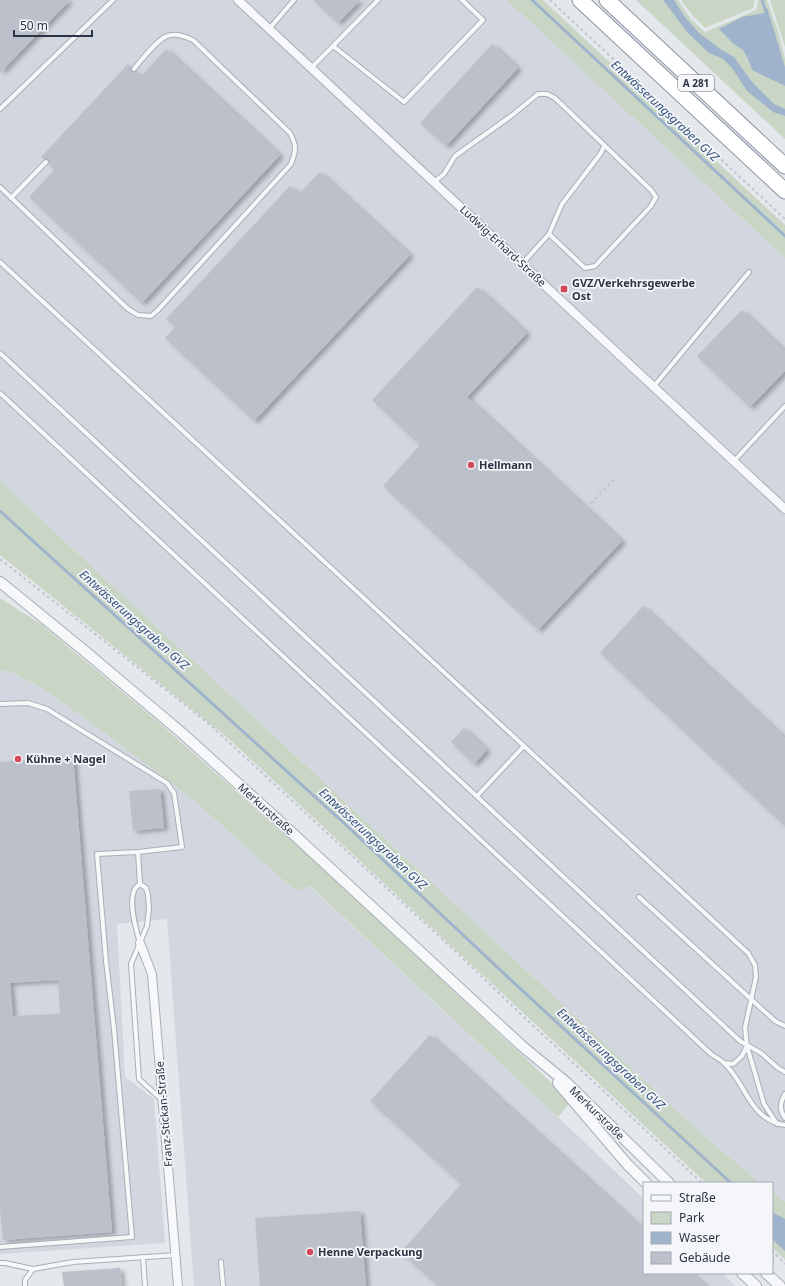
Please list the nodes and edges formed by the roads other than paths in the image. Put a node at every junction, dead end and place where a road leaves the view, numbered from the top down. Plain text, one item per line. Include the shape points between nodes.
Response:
1 (113, 0) edge
2 (238, 0) edge
3 (294, 0) edge
4 (378, 0) edge
5 (462, 0) edge
6 (580, 0) edge
7 (607, 0) edge
8 (269, 29) junction
9 (333, 46) junction
10 (312, 68) junction
11 (134, 69) dead end
12 (0, 109) edge
13 (604, 146) junction
14 (46, 162) dead end
15 (785, 166) edge
16 (434, 182) junction
17 (0, 187) edge
18 (785, 191) edge
19 (11, 198) junction
20 (549, 234) junction
21 (0, 262) edge
22 (522, 264) junction
23 (749, 272) dead end
24 (0, 353) edge
25 (654, 387) junction
26 (0, 393) edge
27 (785, 406) edge
28 (734, 462) junction
29 (785, 509) edge
30 (0, 582) edge
31 (0, 704) edge
32 (524, 746) junction
33 (477, 796) junction
34 (138, 852) junction
35 (140, 884) junction
36 (639, 897) dead end
37 (140, 943) junction
38 (751, 1000) junction
39 (785, 1026) edge
40 (522, 1046) junction
41 (747, 1046) junction
42 (724, 1063) junction
43 (785, 1072) edge
44 (785, 1094) edge
45 (163, 1101) junction
46 (785, 1118) edge
47 (777, 1124) junction
48 (785, 1125) edge
49 (645, 1182) edge
50 (667, 1182) edge
51 (0, 1247) edge
52 (176, 1255) junction
53 (143, 1257) junction
54 (221, 1262) dead end
55 (0, 1263) edge
56 (33, 1269) junction
57 (743, 1274) edge
58 (767, 1274) edge
59 (25, 1286) edge
60 (145, 1286) edge
61 (178, 1286) edge
62 (223, 1286) edge
63 (756, 1286) edge
64 (780, 1286) edge

1 - 12 lane
2 - 8 street, Ludwig-Erhard-Straße
3 - 8 lane
4 - 9 lane
5 - 9 lane via 483,20 404,102
6 - 18 highway, A 281
7 - 15 highway, A 281
8 - 10 street, Ludwig-Erhard-Straße
9 - 10 lane
10 - 16 street, Ludwig-Erhard-Straße
11 - 19 lane via 159,41 170,35 193,40 290,133 295,143 295,154 291,164 158,310 151,316 138,315 128,309
13 - 16 lane via 555,98 547,94 538,94 455,156 444,174
13 - 20 lane via 562,204
13 - 20 lane via 656,197 651,206 595,266 585,268
14 - 19 lane
16 - 22 street, Ludwig-Erhard-Straße
17 - 19 lane
20 - 22 lane
21 - 32 lane
22 - 25 street, Ludwig-Erhard-Straße
23 - 25 lane
24 - 33 lane
25 - 28 street, Ludwig-Erhard-Straße
26 - 42 lane via 710,1054
27 - 28 lane
28 - 29 street, Ludwig-Erhard-Straße
30 - 40 street, Merkurstraße via 188,739
31 - 34 lane via 28,703 47,709 167,783 174,793 182,847
32 - 33 lane
32 - 38 lane via 748,953 755,965 756,977
33 - 41 lane
34 - 35 lane
34 - 51 lane via 97,854 132,1237
35 - 37 lane via 134,889 133,894 134,921
35 - 37 lane via 146,888 149,909 147,926
36 - 38 lane
37 - 45 street, Franz-Stickan-Straße via 152,974
37 - 45 lane via 131,964 139,1079
38 - 39 lane via 775,1022
38 - 41 lane via 745,1028
40 - 49 street, Merkurstraße
40 - 50 street, Merkurstraße via 567,1084
41 - 42 lane via 742,1056 733,1064
41 - 43 lane via 761,1053
41 - 47 lane via 764,1104
42 - 47 lane via 761,1115
44 - 46 lane via 780,1103
45 - 52 street, Franz-Stickan-Straße
47 - 48 lane
52 - 53 lane
52 - 61 street, Franz-Stickan-Straße
53 - 56 lane via 73,1262
53 - 60 lane
54 - 62 lane
55 - 56 lane
56 - 59 lane via 25,1280
57 - 63 street
58 - 64 street

